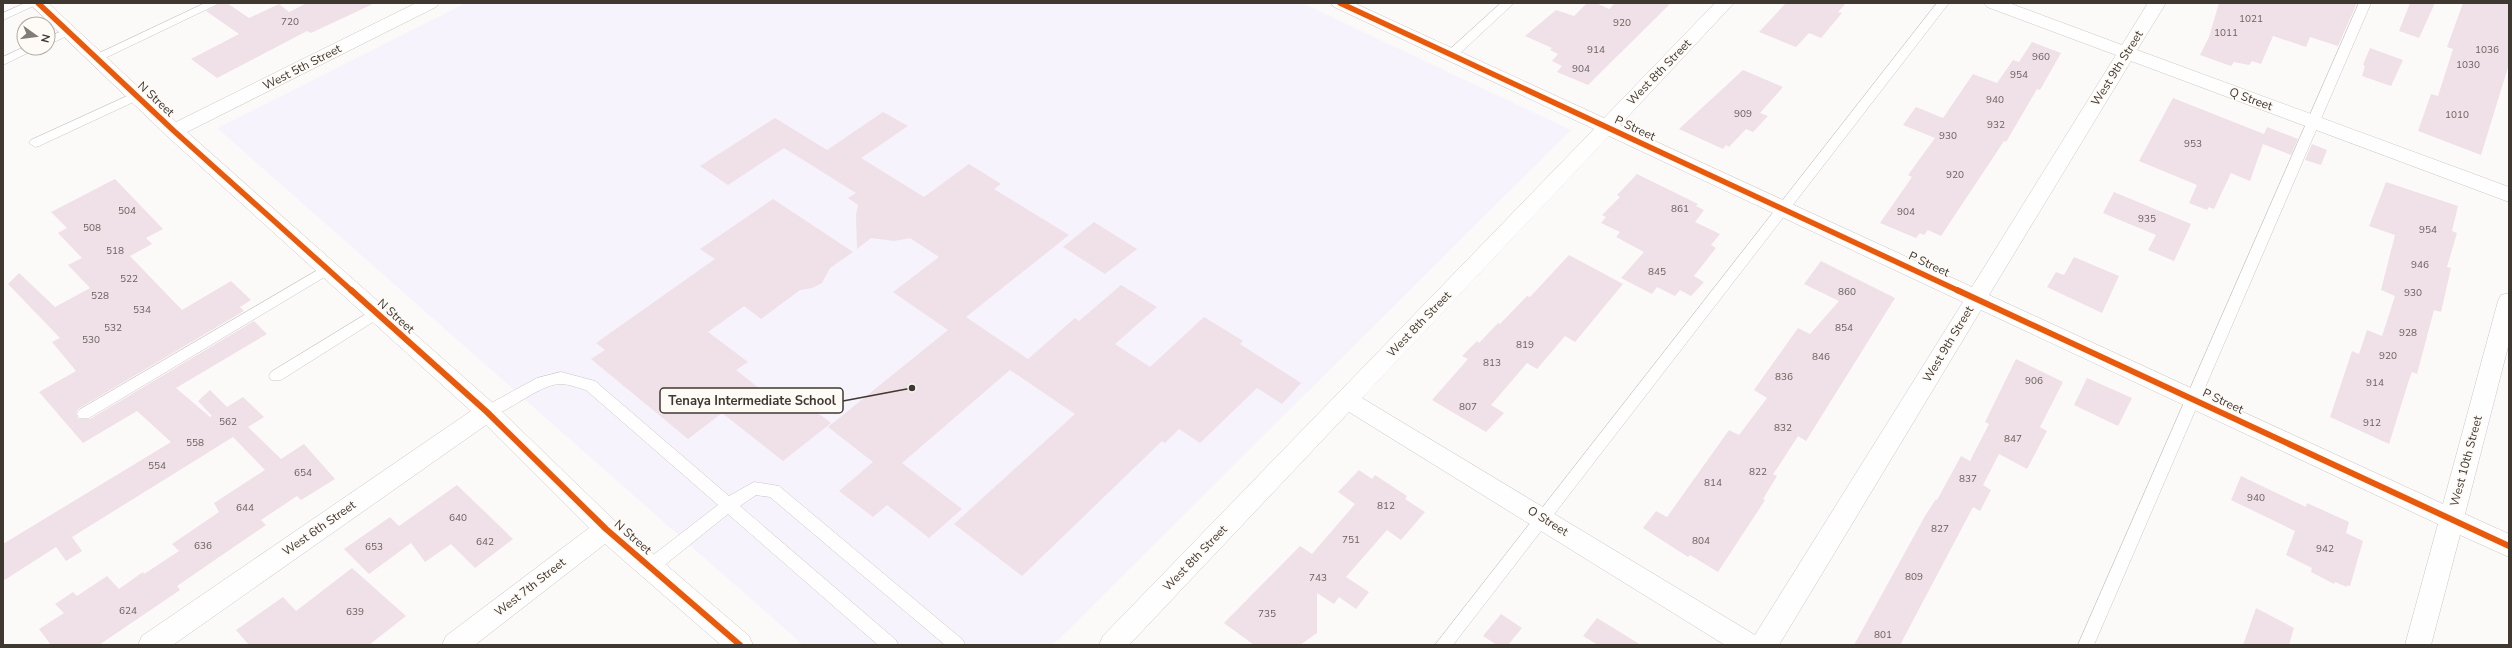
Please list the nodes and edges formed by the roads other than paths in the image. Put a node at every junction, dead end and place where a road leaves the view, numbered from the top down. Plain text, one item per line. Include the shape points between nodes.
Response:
1 (34, 3) edge
2 (38, 3) edge
3 (214, 3) edge
4 (430, 3) edge
5 (1340, 3) edge
6 (1508, 3) edge
7 (1726, 3) edge
8 (1944, 3) edge
9 (1994, 3) edge
10 (2157, 3) edge
11 (2365, 3) edge
12 (3, 17) edge
13 (57, 37) edge
14 (2126, 52) junction
15 (1452, 54) junction
16 (16, 55) edge
17 (95, 58) junction
18 (3, 61) edge
19 (136, 96) junction
20 (2313, 122) junction
21 (1607, 128) junction
22 (174, 131) junction
23 (35, 143) dead end
24 (2509, 195) edge
25 (1783, 209) junction
26 (328, 269) junction
27 (1976, 298) junction
28 (2509, 301) edge
29 (376, 313) junction
30 (276, 376) dead end
31 (2192, 399) junction
32 (1347, 400) junction
33 (487, 412) junction
34 (84, 414) dead end
35 (729, 505) junction
36 (1542, 518) junction
37 (2451, 519) junction
38 (606, 528) junction
39 (2509, 546) edge
40 (650, 566) junction
41 (151, 645) edge
42 (455, 645) edge
43 (740, 645) edge
44 (890, 645) edge
45 (957, 645) edge
46 (1112, 645) edge
47 (1443, 645) edge
48 (1748, 645) edge
49 (1764, 645) edge
50 (2086, 645) edge
51 (2418, 645) edge

1 - 12 lane
2 - 13 street, N Street
3 - 17 lane
4 - 22 street, West 5th Street
5 - 15 street, P Street
6 - 15 lane
7 - 21 street, West 8th Street
8 - 25 lane
9 - 14 street, Q Street
10 - 14 street, West 9th Street
11 - 20 lane
13 - 17 street, N Street
14 - 20 street, Q Street
14 - 27 street, West 9th Street
15 - 21 street, P Street
16 - 18 lane
17 - 19 street, N Street
19 - 22 street, N Street
19 - 23 lane
20 - 24 street, Q Street
20 - 31 lane
21 - 25 street, P Street
21 - 32 street, West 8th Street
22 - 26 street, N Street
25 - 27 street, P Street
25 - 36 lane
26 - 29 street, N Street
26 - 34 lane
27 - 31 street, P Street
27 - 49 street, West 9th Street
28 - 37 street, West 10th Street
29 - 30 lane
29 - 33 street, N Street
31 - 37 street, P Street
31 - 50 lane
32 - 36 street, O Street
32 - 46 street, West 8th Street
33 - 35 lane via 542,382 562,378 590,384
33 - 38 street, N Street
33 - 41 street, West 6th Street
35 - 40 lane
35 - 44 lane
35 - 45 lane via 754,488 774,491
36 - 47 lane
36 - 48 street, O Street
37 - 39 street, P Street
37 - 51 street, West 10th Street
38 - 40 street, N Street
38 - 42 street, West 7th Street
40 - 43 street, N Street

